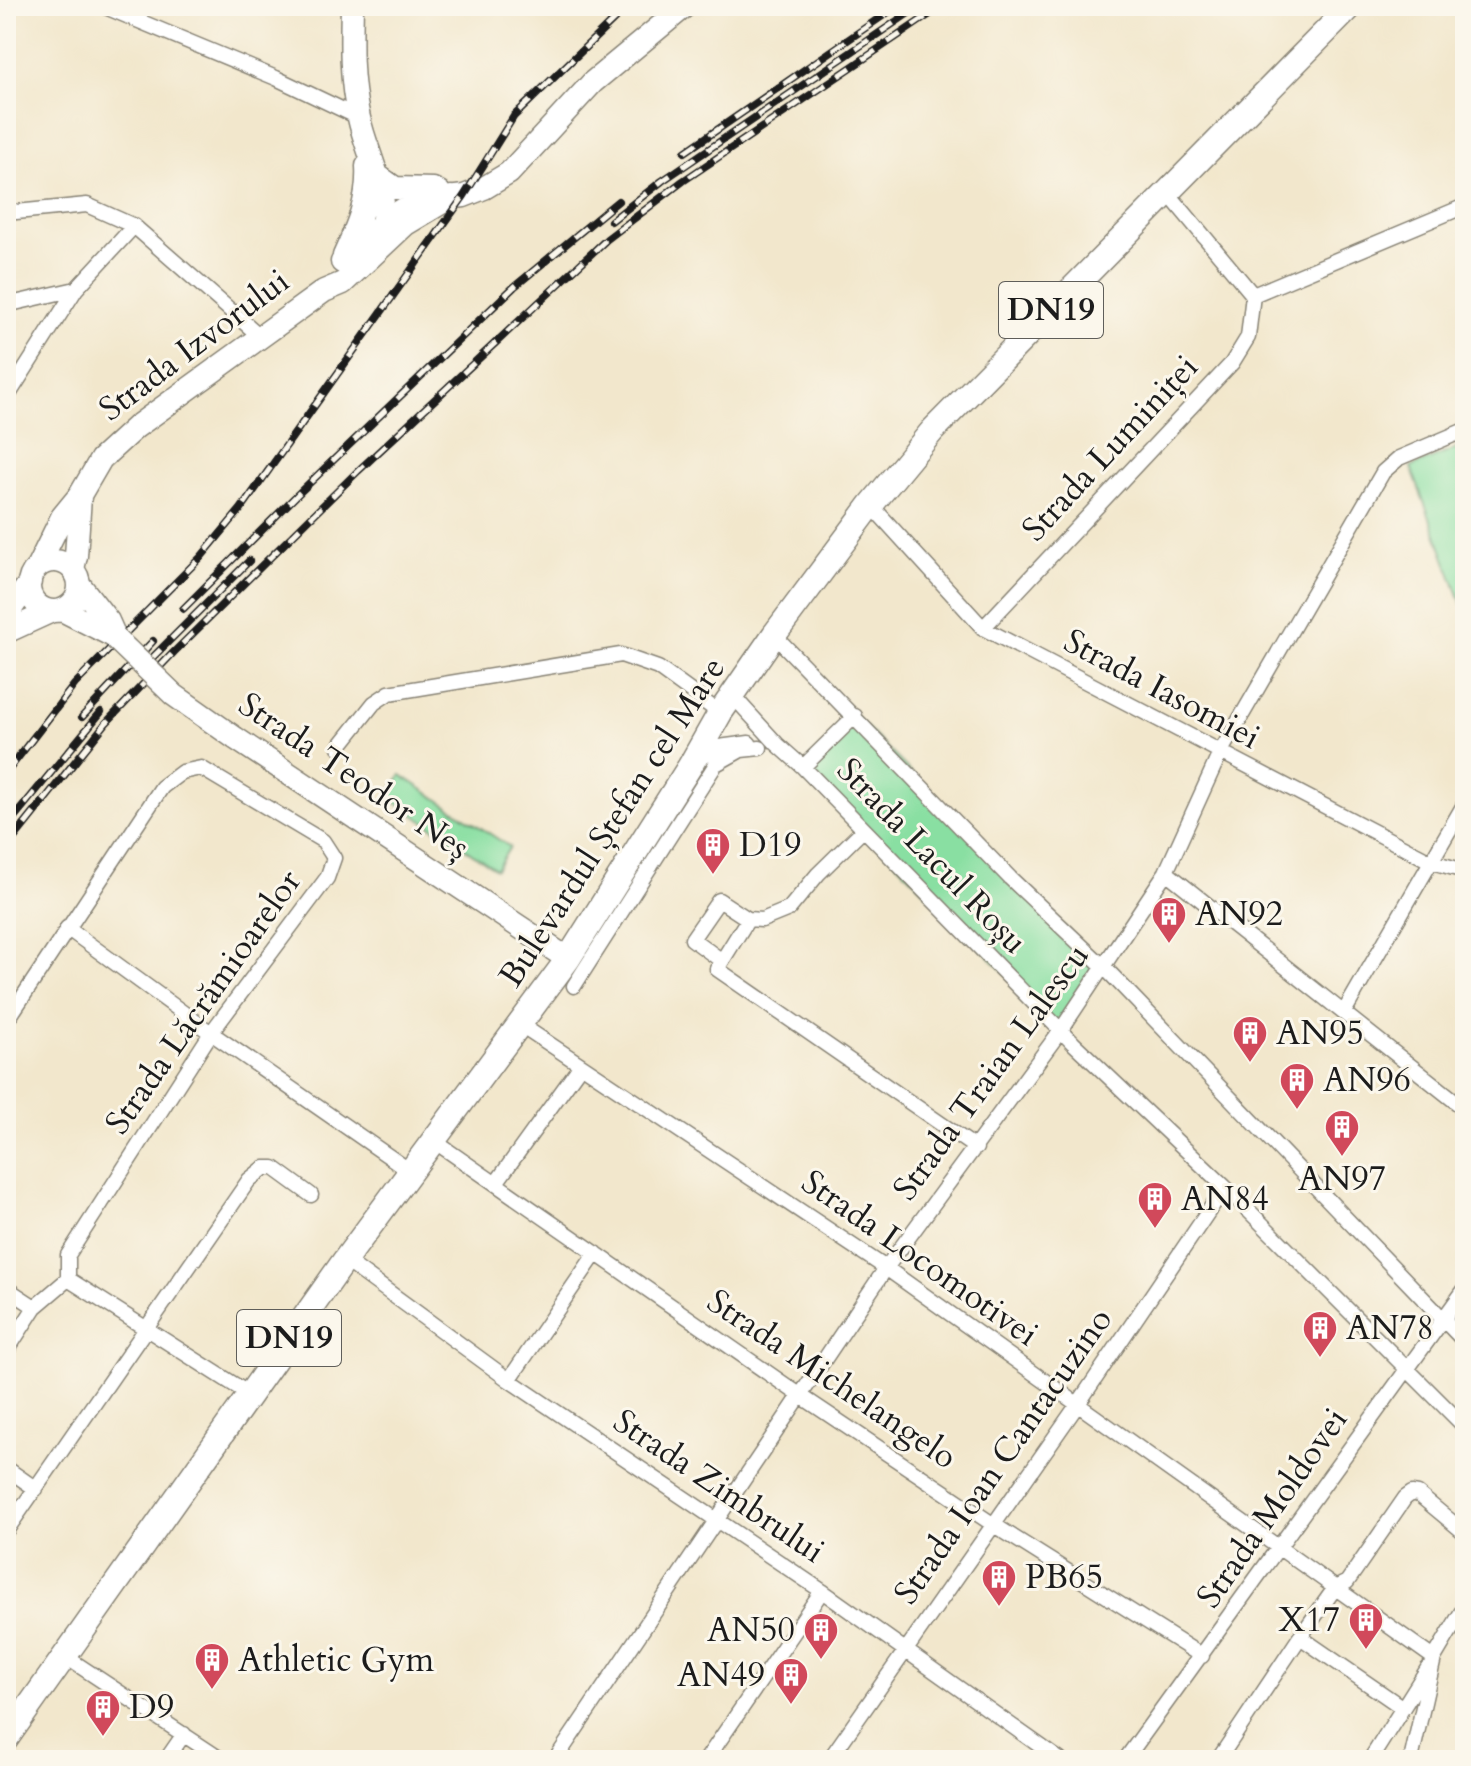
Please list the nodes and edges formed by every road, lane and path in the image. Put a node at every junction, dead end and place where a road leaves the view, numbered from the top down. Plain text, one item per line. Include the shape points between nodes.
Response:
1 (103, 6) edge
2 (352, 6) edge
3 (685, 6) edge
4 (1351, 6) edge
5 (358, 117) junction
6 (365, 139) junction
7 (378, 176) junction
8 (1167, 192) junction
9 (451, 197) junction
10 (1465, 206) edge
11 (6, 213) edge
12 (384, 221) junction
13 (134, 226) junction
14 (376, 251) junction
15 (342, 262) junction
16 (76, 289) junction
17 (324, 291) junction
18 (1253, 295) junction
19 (6, 305) edge
20 (262, 338) junction
21 (6, 399) edge
22 (1465, 430) edge
23 (80, 495) junction
24 (871, 505) junction
25 (33, 575) junction
26 (76, 577) junction
27 (57, 611) junction
28 (6, 616) edge
29 (983, 628) junction
30 (6, 632) edge
31 (774, 635) junction
32 (114, 638) junction
33 (727, 704) junction
34 (855, 716) junction
35 (777, 744) junction
36 (339, 747) dead end
37 (760, 748) dead end
38 (1220, 753) junction
39 (690, 766) junction
40 (803, 767) junction
41 (1465, 803) edge
42 (863, 830) junction
43 (1432, 862) junction
44 (1465, 871) edge
45 (1166, 872) junction
46 (748, 919) junction
47 (67, 928) junction
48 (568, 959) junction
49 (722, 961) junction
50 (1105, 968) junction
51 (574, 986) dead end
52 (1344, 1012) junction
53 (6, 1022) edge
54 (521, 1025) junction
55 (1061, 1030) junction
56 (211, 1033) junction
57 (581, 1065) junction
58 (1465, 1109) edge
59 (434, 1141) junction
60 (976, 1148) junction
61 (410, 1171) junction
62 (496, 1183) junction
63 (1225, 1187) junction
64 (311, 1195) dead end
65 (596, 1253) junction
66 (345, 1260) junction
67 (886, 1268) junction
68 (68, 1279) junction
69 (6, 1288) edge
70 (1465, 1289) edge
71 (35, 1307) junction
72 (1443, 1318) junction
73 (146, 1327) junction
74 (1465, 1342) edge
75 (6, 1352) edge
76 (1406, 1368) junction
77 (509, 1380) junction
78 (249, 1394) junction
79 (801, 1396) junction
80 (1078, 1404) junction
81 (1465, 1427) edge
82 (6, 1468) edge
83 (36, 1489) junction
84 (716, 1521) junction
85 (994, 1525) junction
86 (6, 1531) edge
87 (1465, 1533) edge
88 (1280, 1548) junction
89 (1335, 1588) junction
90 (822, 1591) junction
91 (1465, 1606) edge
92 (1300, 1637) junction
93 (904, 1649) junction
94 (63, 1655) junction
95 (1202, 1656) junction
96 (1434, 1658) junction
97 (1403, 1708) junction
98 (184, 1734) junction
99 (6, 1739) edge
100 (166, 1760) edge
101 (222, 1760) edge
102 (555, 1760) edge
103 (706, 1760) edge
104 (829, 1760) edge
105 (1060, 1760) edge
106 (1125, 1760) edge
107 (1218, 1760) edge
108 (1370, 1760) edge
109 (1411, 1760) edge

1 - 5 street
2 - 5 main road, Strada Izvorului
3 - 9 main road via 593,82 509,173 484,188
4 - 8 main road, Bulevardul Ștefan cel Mare / DN19
5 - 6 main road, Strada Izvorului
6 - 7 main road, Strada Izvorului
6 - 15 main road, Strada Izvorului via 364,211
7 - 9 main road via 395,188 433,189
7 - 12 main road, Strada Izvorului
8 - 18 street
8 - 24 main road, Bulevardul Ștefan cel Mare / DN19 via 933,430
9 - 12 main road via 423,201
9 - 14 main road via 406,224
10 - 18 street
11 - 13 street via 87,205
12 - 14 main road, Strada Izvorului
12 - 15 main road
13 - 16 street
13 - 20 street
14 - 17 main road, Strada Izvorului via 343,283
15 - 17 main road, Strada Izvorului
16 - 19 street
16 - 21 street
17 - 20 main road, Strada Izvorului
18 - 29 street, Strada Luminiței via 1248,337 1232,363
20 - 23 main road, Strada Izvorului via 136,427 101,459
22 - 38 street, Strada Traian Lalescu via 1399,458 1383,472
23 - 25 main road, Strada Izvorului via 62,517
23 - 26 main road, Strada Izvorului
24 - 29 street, Strada Iasomiei
24 - 31 main road, Bulevardul Ștefan cel Mare / DN19
25 - 26 main road via 43,564 59,561
25 - 27 main road via 32,598
25 - 28 main road, Strada Izvorului
26 - 27 main road via 75,600
26 - 32 main road, Strada Teodor Neș
27 - 30 main road
27 - 32 main road, Strada Teodor Neș
29 - 38 street, Strada Iasomiei
31 - 33 main road, Bulevardul Ștefan cel Mare / DN19
31 - 34 street, Strada Lacul Roșu
32 - 48 main road, Strada Teodor Neș, bridge via 174,695
33 - 35 street, Strada Lacul Roșu
33 - 36 street, Strada Lacul Roșu via 621,655 389,693 374,703
33 - 39 main road, Bulevardul Ștefan cel Mare / DN19
34 - 40 street
34 - 50 street, Strada Lacul Roșu via 1010,878
35 - 39 street via 719,747
35 - 40 street, Strada Lacul Roșu
37 - 51 street via 741,750 716,764
38 - 43 street, Strada Iasomiei
38 - 45 street, Strada Traian Lalescu
39 - 48 main road, Bulevardul Ștefan cel Mare / DN19
40 - 42 street, Strada Lacul Roșu
41 - 43 street
42 - 46 street via 789,909 762,920
42 - 55 street, Strada Lacul Roșu
43 - 44 street, Strada Iasomiei
43 - 52 street
45 - 50 street, Strada Traian Lalescu
45 - 52 street
46 - 49 street
46 - 49 street via 719,900 692,939
47 - 53 street
47 - 56 street
47 - 56 street, Strada Lăcrămioarelor via 162,787 182,772 201,768 323,841 334,858 327,878
48 - 54 main road, Bulevardul Ștefan cel Mare / DN19
49 - 60 street via 717,969
50 - 55 street, Strada Traian Lalescu
50 - 72 street, Strada Lacul Roșu
52 - 58 street
54 - 57 street, Strada Locomotivei
54 - 59 main road, Bulevardul Ștefan cel Mare / DN19
55 - 60 street, Strada Traian Lalescu
55 - 63 street, Strada Lacul Roșu
56 - 61 street
56 - 68 street, Strada Lăcrămioarelor via 68,1255
57 - 62 street
57 - 67 street, Strada Locomotivei
59 - 61 main road, Bulevardul Ștefan cel Mare / DN19
59 - 62 street, Strada Michelangelo
60 - 67 street, Strada Traian Lalescu
61 - 66 main road, Bulevardul Ștefan cel Mare / DN19
62 - 65 street, Strada Michelangelo
63 - 76 street, Strada Lacul Roșu
63 - 80 street, Strada Ioan Cantacuzino
64 - 73 street via 274,1168 264,1168 249,1180
65 - 77 street
65 - 79 street, Strada Michelangelo
66 - 77 street, Strada Zimbrului
66 - 78 main road, Bulevardul Ștefan cel Mare / DN19
67 - 79 street, Strada Traian Lalescu
67 - 80 street, Strada Locomotivei
68 - 71 street
68 - 73 street
69 - 71 street
70 - 72 street, Strada Moldovei
71 - 75 street
72 - 74 street, Strada Lacul Roșu
72 - 76 street, Strada Moldovei
73 - 78 street
73 - 83 street
76 - 81 street, Strada Lacul Roșu
76 - 88 street, Strada Moldovei
77 - 84 street, Strada Zimbrului
78 - 94 main road, Bulevardul Ștefan cel Mare / DN19
79 - 84 street, Strada Traian Lalescu
79 - 85 street, Strada Michelangelo
80 - 85 street, Strada Ioan Cantacuzino
80 - 88 street, Strada Locomotivei
82 - 83 street
83 - 86 street
84 - 90 street, Strada Zimbrului
84 - 102 street, Strada Traian Lalescu
85 - 93 street, Strada Ioan Cantacuzino
85 - 95 street, Strada Michelangelo
87 - 89 street via 1412,1493 1347,1582
88 - 89 street, Strada Locomotivei
88 - 95 street, Strada Moldovei
89 - 92 street
89 - 96 street, Strada Locomotivei
90 - 93 street, Strada Zimbrului
90 - 103 street
91 - 96 street
92 - 97 street
92 - 107 street
93 - 104 street, Strada Ioan Cantacuzino
93 - 105 street, Strada Zimbrului
94 - 98 street
94 - 99 main road, Bulevardul Ștefan cel Mare / DN19
95 - 106 street, Strada Moldovei
96 - 97 street
96 - 109 street
97 - 108 street
98 - 100 street
98 - 101 street

